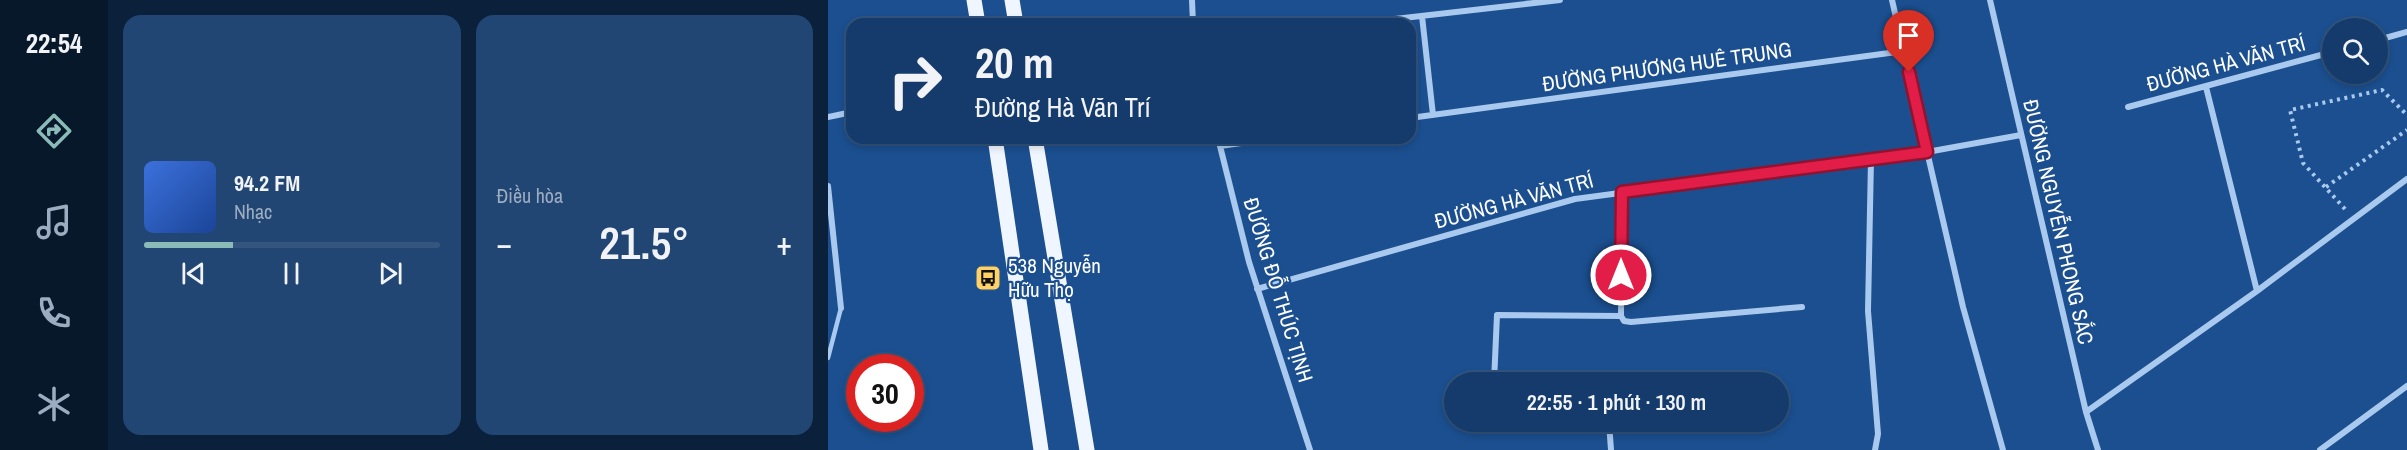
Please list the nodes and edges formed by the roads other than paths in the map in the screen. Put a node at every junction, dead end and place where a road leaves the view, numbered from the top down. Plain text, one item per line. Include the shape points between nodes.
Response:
1 (974, 0) edge
2 (1012, 0) edge
3 (1192, 0) edge
4 (1560, 0) edge
5 (1892, 0) edge
6 (1990, 0) edge
7 (1422, 16) junction
8 (977, 18) edge
9 (1015, 18) edge
10 (1193, 18) edge
11 (1404, 18) edge
12 (2407, 32) edge
13 (2388, 37) edge
14 (1904, 51) junction
15 (2322, 55) edge
16 (2206, 87) junction
17 (2128, 107) dead end
18 (846, 113) edge
19 (1433, 115) junction
20 (828, 117) edge
21 (1416, 117) edge
22 (2021, 135) junction
23 (995, 144) edge
24 (1036, 144) edge
25 (1234, 144) edge
26 (1220, 146) joint
27 (1927, 152) junction
28 (1871, 159) junction
29 (2407, 179) edge
30 (828, 186) edge
31 (1622, 192) junction
32 (1257, 289) junction
33 (2257, 291) junction
34 (1802, 307) dead end
35 (842, 308) joint
36 (1621, 316) junction
37 (828, 358) edge
38 (1494, 372) edge
39 (2407, 386) edge
40 (2086, 412) junction
41 (1610, 432) edge
42 (1041, 450) edge
43 (1087, 450) edge
44 (1310, 450) edge
45 (1611, 450) edge
46 (1875, 450) edge
47 (2003, 450) edge
48 (2098, 450) edge
49 (2320, 450) edge

1 - 8 main road
2 - 9 main road
3 - 10 street
4 - 7 street
5 - 14 street
6 - 22 street, ĐƯỜNG NGUYỄN PHONG SẮC
7 - 11 street
7 - 19 street
12 - 13 street
14 - 19 street, ĐƯỜNG PHƯƠNG HUÊ TRUNG
14 - 27 street
15 - 16 street, ĐƯỜNG HÀ VĂN TRÍ
16 - 17 street, ĐƯỜNG HÀ VĂN TRÍ
16 - 33 street
18 - 20 street
19 - 21 street, ĐƯỜNG PHƯƠNG HUÊ TRUNG
22 - 27 street, ĐƯỜNG HÀ VĂN TRÍ
22 - 40 street, ĐƯỜNG NGUYỄN PHONG SẮC
23 - 42 main road
24 - 43 main road
25 - 26 street
26 - 32 street, ĐƯỜNG ĐỖ THÚC TỊNH
27 - 28 street, ĐƯỜNG HÀ VĂN TRÍ
27 - 47 street via 1963,307
28 - 31 street, ĐƯỜNG HÀ VĂN TRÍ
28 - 46 street via 1868,311 1878,434
29 - 33 street
30 - 35 street
31 - 32 street, ĐƯỜNG HÀ VĂN TRÍ via 1575,199
31 - 36 street
32 - 44 street, ĐƯỜNG ĐỖ THÚC TỊNH
33 - 40 street
34 - 36 street via 1631,322
35 - 37 lane
36 - 38 street via 1497,315
39 - 49 street
40 - 48 street, ĐƯỜNG NGUYỄN PHONG SẮC
41 - 45 street

